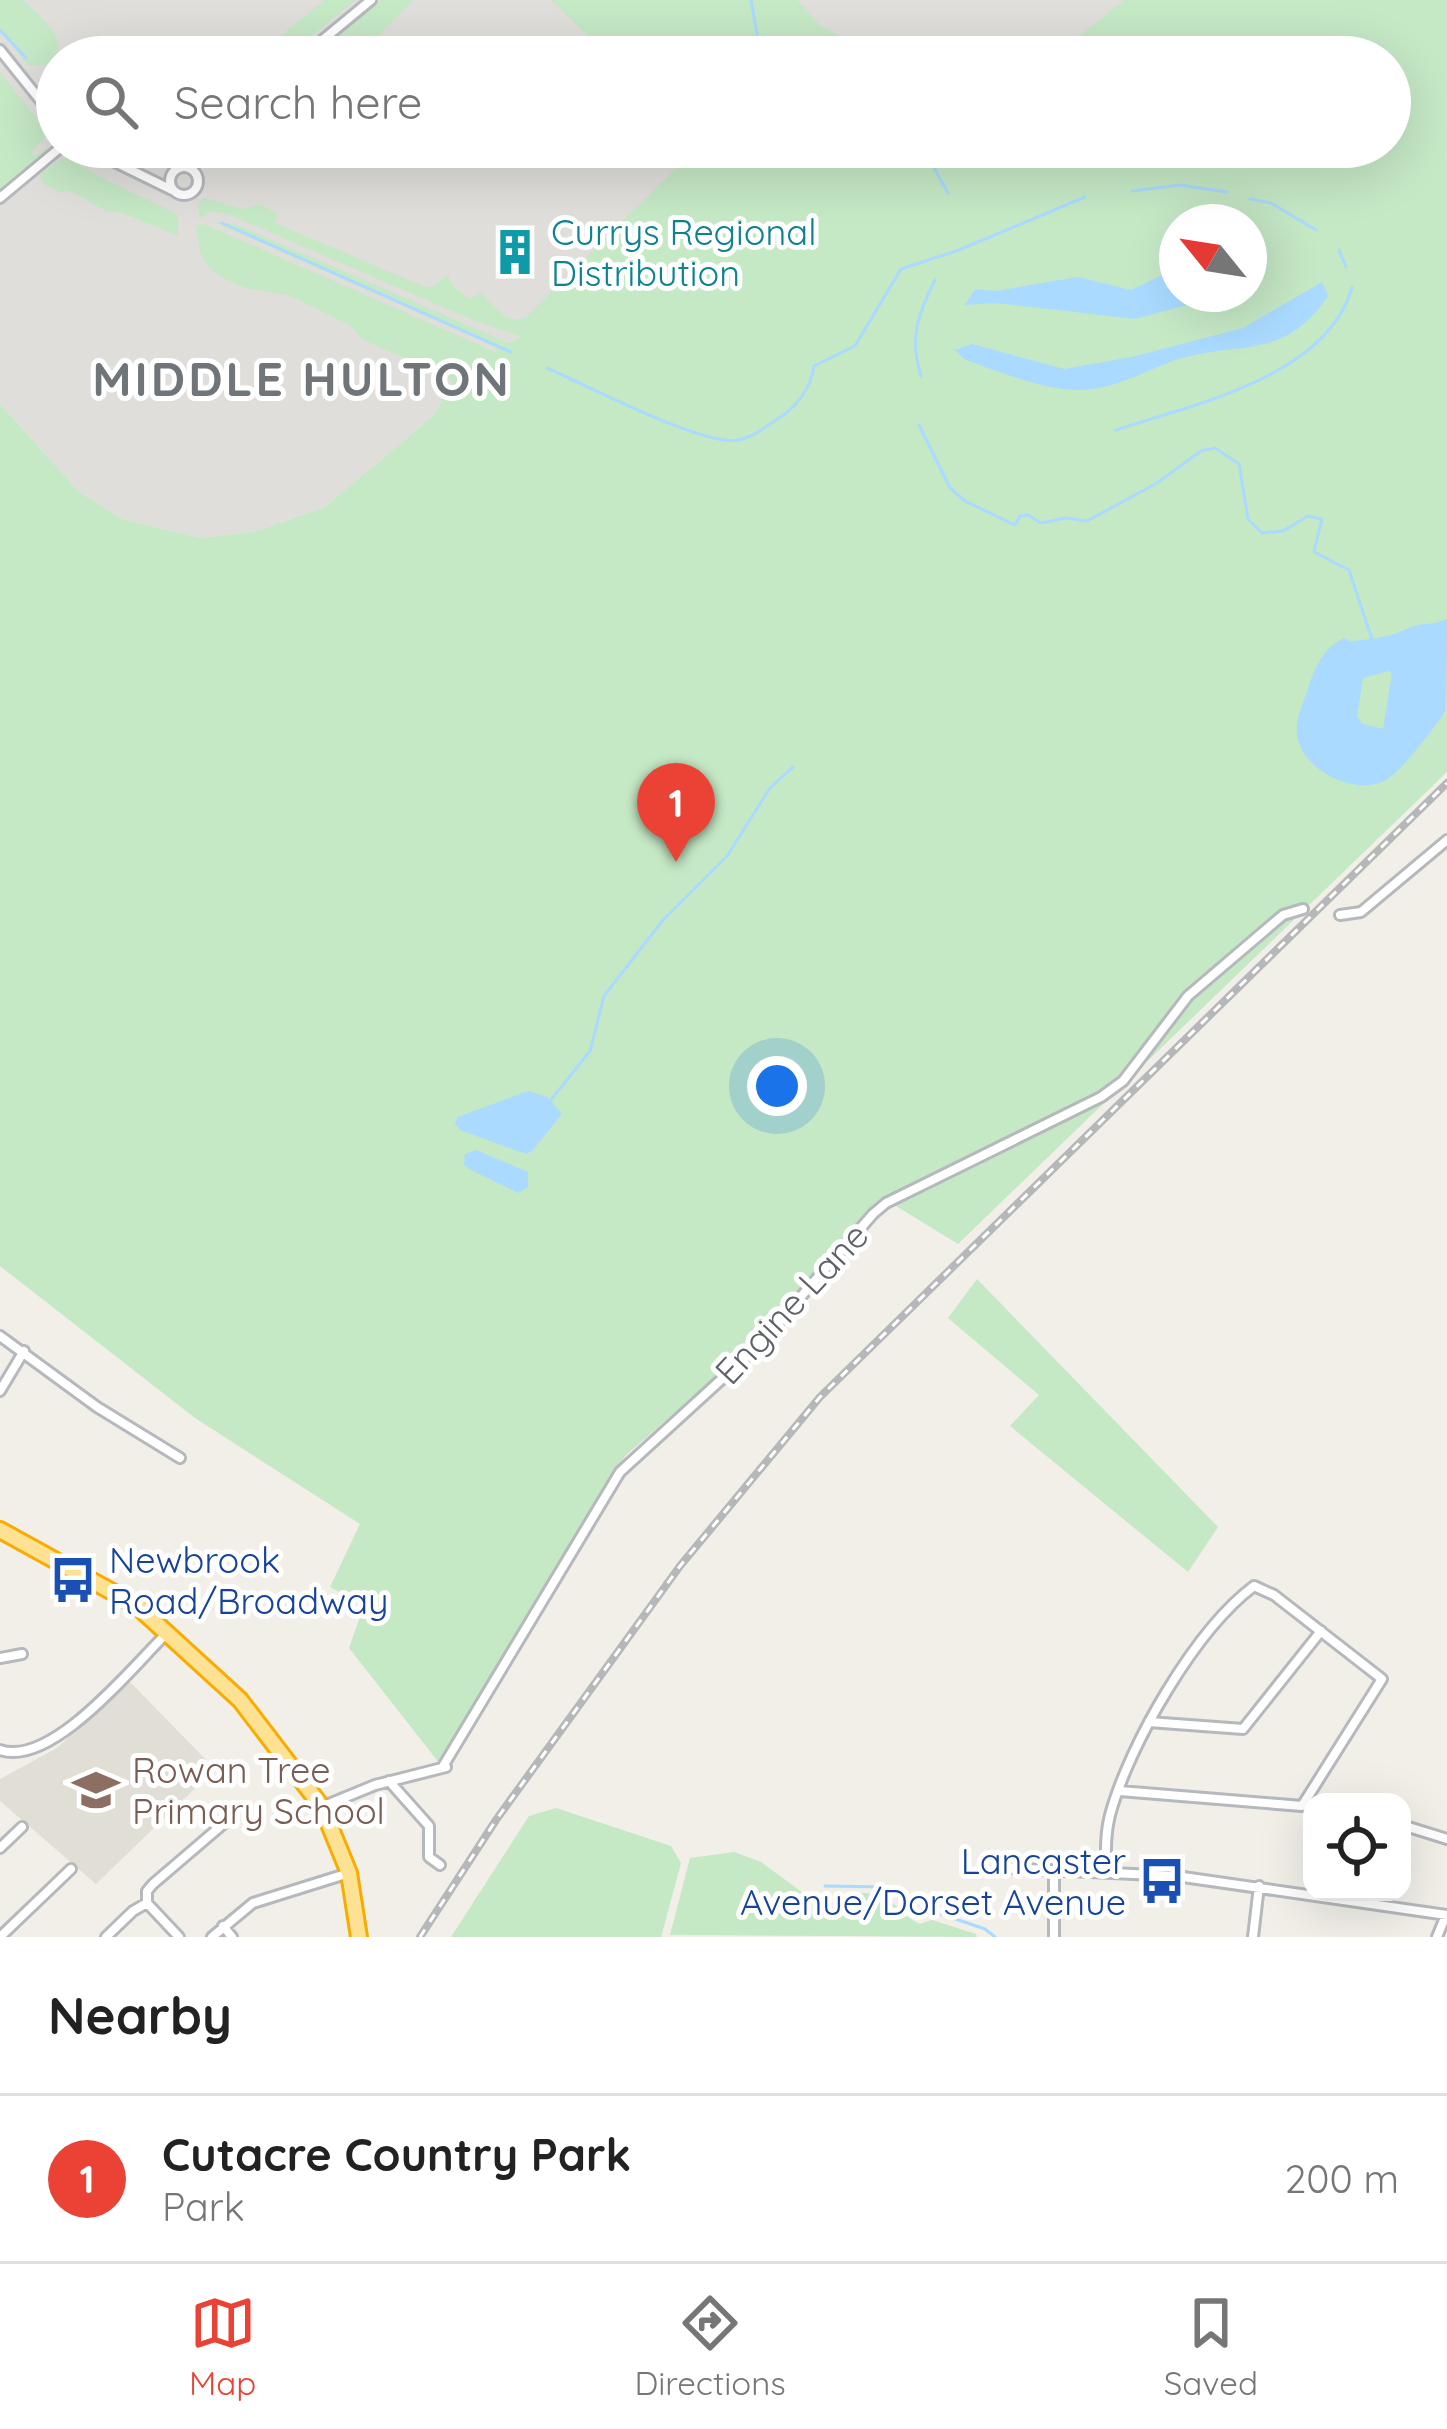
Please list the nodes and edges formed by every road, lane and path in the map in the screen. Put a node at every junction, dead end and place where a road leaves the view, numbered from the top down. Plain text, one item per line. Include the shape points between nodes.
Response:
1 (371, 0) edge
2 (327, 36) edge
3 (0, 50) edge
4 (36, 95) edge
5 (36, 168) edge
6 (130, 168) edge
7 (179, 168) edge
8 (196, 168) edge
9 (175, 172) junction
10 (196, 174) junction
11 (145, 175) junction
12 (174, 190) junction
13 (0, 198) edge
14 (1447, 840) edge
15 (1303, 909) dead end
16 (1340, 915) dead end
17 (0, 1336) edge
18 (24, 1351) junction
19 (0, 1391) edge
20 (180, 1458) dead end
21 (0, 1530) edge
22 (168, 1631) junction
23 (1321, 1631) junction
24 (17, 1657) dead end
25 (0, 1658) edge
26 (1149, 1722) junction
27 (0, 1750) edge
28 (389, 1781) junction
29 (1120, 1791) junction
30 (322, 1807) junction
31 (229, 1820) dead end
32 (22, 1827) dead end
33 (1411, 1829) edge
34 (1447, 1839) edge
35 (0, 1849) edge
36 (440, 1865) dead end
37 (1007, 1868) dead end
38 (71, 1869) dead end
39 (1106, 1872) junction
40 (1054, 1873) junction
41 (349, 1874) junction
42 (1259, 1886) junction
43 (1303, 1891) edge
44 (1374, 1901) edge
45 (147, 1903) junction
46 (1446, 1915) edge
47 (223, 1926) junction
48 (0, 1936) edge
49 (106, 1937) edge
50 (178, 1937) edge
51 (212, 1937) edge
52 (232, 1937) edge
53 (359, 1937) edge
54 (1054, 1937) edge
55 (1253, 1937) edge
56 (1436, 1937) edge

1 - 2 street
3 - 4 street
5 - 13 street
6 - 11 street
7 - 9 street
8 - 10 street
9 - 10 street
9 - 11 street
9 - 12 street
10 - 12 street via 191,194
11 - 12 street
14 - 16 street via 1361,912
15 - 28 street, Engine Lane via 1283,915 1188,996 1123,1081 1101,1097 873,1214 758,1346 620,1472 444,1767
17 - 18 street
18 - 19 street
18 - 20 street
21 - 22 highway
22 - 27 street via 51,1742 17,1754
22 - 30 highway via 250,1711
23 - 26 street via 1243,1729
23 - 26 street via 1254,1586 1192,1653
23 - 29 street via 1382,1679 1302,1806
24 - 25 street
26 - 29 street
28 - 30 street
28 - 36 street via 429,1826 429,1857
29 - 39 street
30 - 41 highway
31 - 45 street via 152,1884
32 - 35 street
33 - 34 street
37 - 40 street
38 - 48 street
39 - 40 street
39 - 42 street
40 - 54 street
41 - 47 street via 253,1903
41 - 53 highway
42 - 43 street
42 - 55 street
44 - 46 street
45 - 49 street
45 - 50 street
46 - 56 street
47 - 51 street
47 - 52 street

